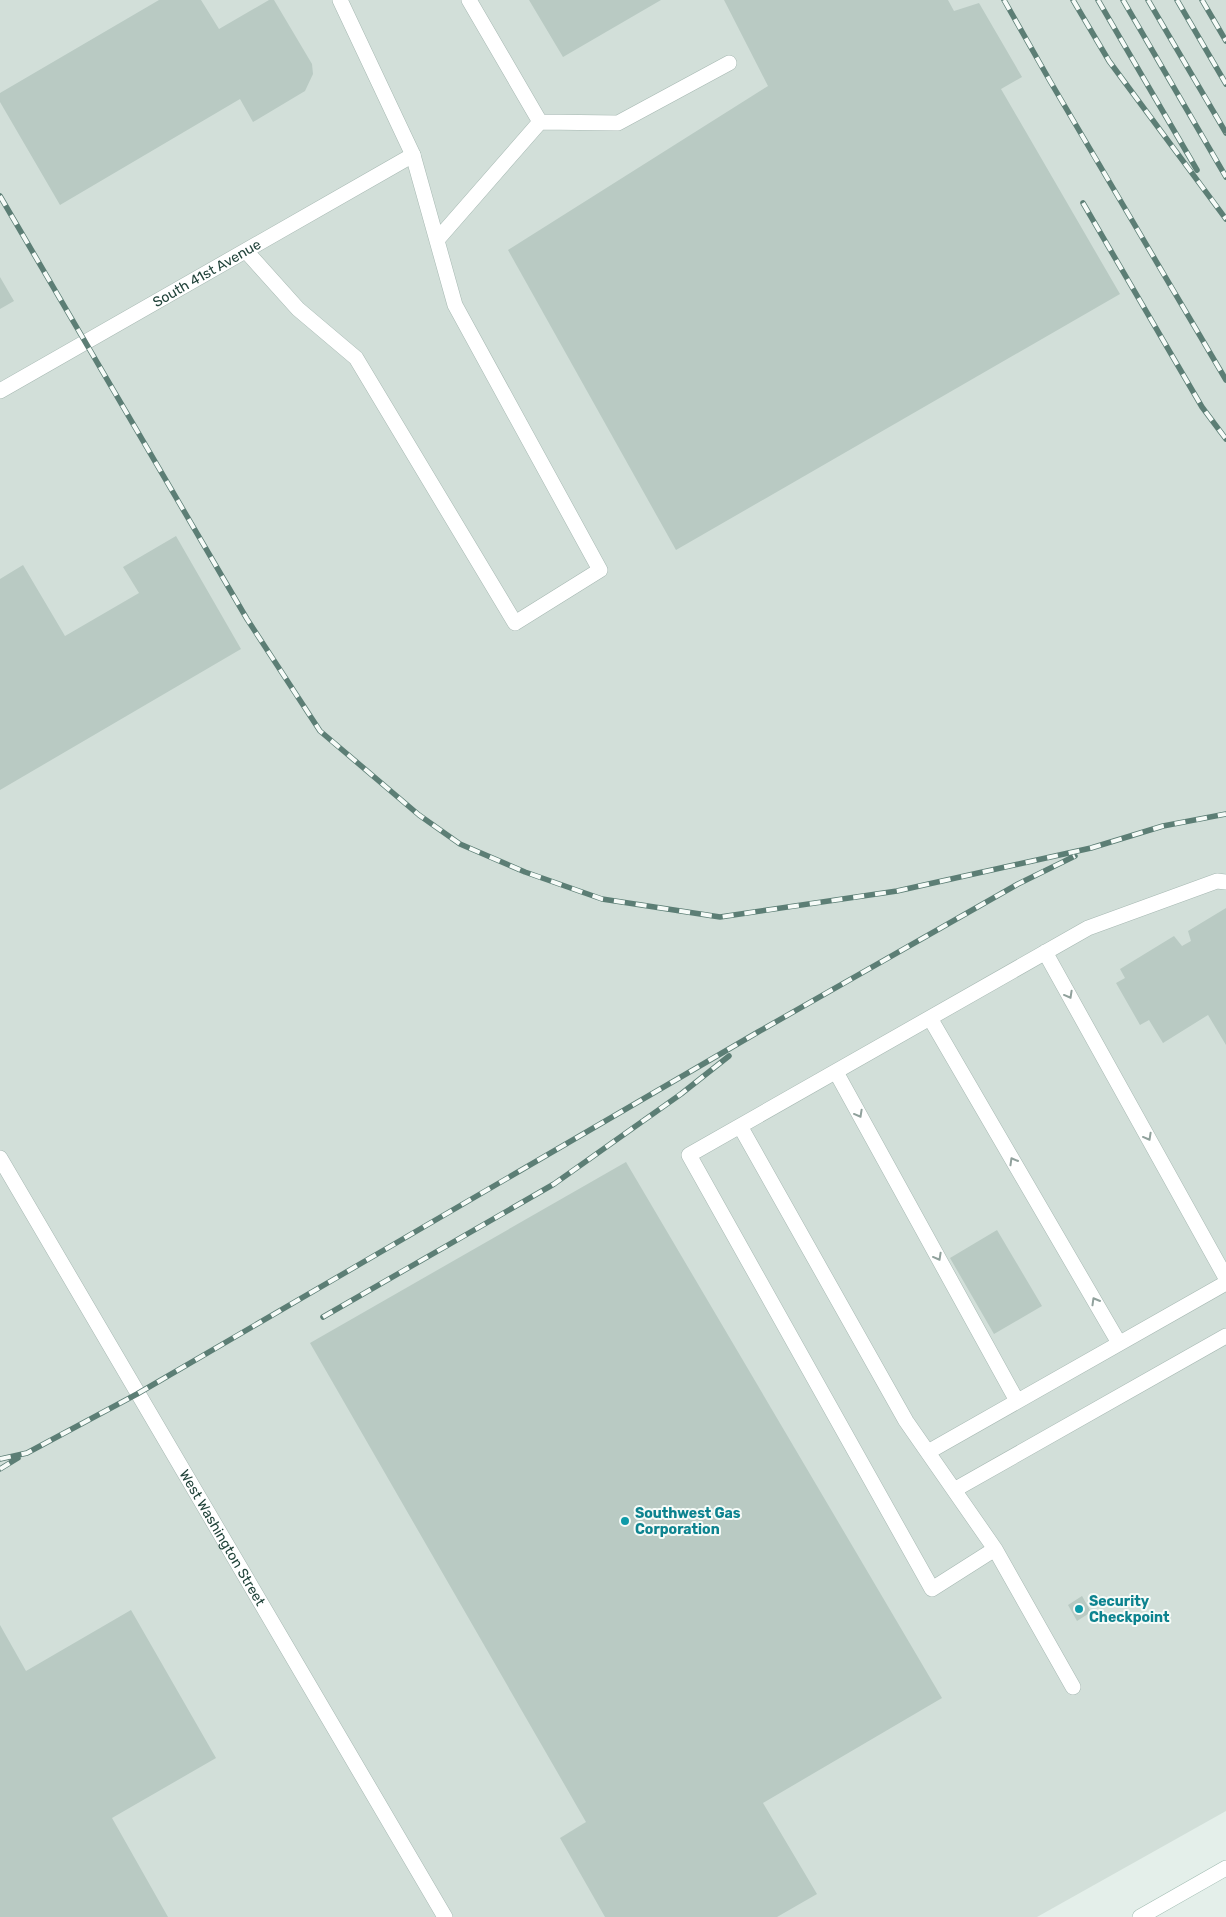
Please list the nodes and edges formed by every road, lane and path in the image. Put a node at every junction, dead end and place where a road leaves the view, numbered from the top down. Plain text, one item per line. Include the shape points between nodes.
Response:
1 (340, 0) edge
2 (469, 0) edge
3 (729, 63) dead end
4 (540, 122) junction
5 (413, 155) junction
6 (437, 240) junction
7 (246, 251) junction
8 (0, 391) edge
9 (1226, 882) edge
10 (1045, 952) junction
11 (930, 1018) junction
12 (836, 1072) junction
13 (740, 1126) junction
14 (0, 1158) edge
15 (1226, 1278) edge
16 (1226, 1283) edge
17 (1226, 1336) edge
18 (1119, 1343) junction
19 (1017, 1401) junction
20 (928, 1452) junction
21 (954, 1490) junction
22 (995, 1549) junction
23 (1073, 1686) dead end
24 (1226, 1868) edge
25 (445, 1917) edge
26 (1140, 1917) edge

1 - 5 street
2 - 4 street
3 - 4 street via 618,123
4 - 6 street
5 - 6 street
5 - 7 street, South 41st Avenue
6 - 7 street via 455,305 600,570 515,623 356,358 298,309
7 - 8 street, South 41st Avenue
9 - 10 street via 1217,881 1088,928
10 - 11 street
10 -> 15 street
11 - 12 street
18 -> 11 street
12 - 13 street
12 -> 19 street
13 - 20 street via 906,1421
13 - 22 street via 689,1155 932,1589
14 - 25 street, West Washington Street
16 - 18 street
17 - 21 street
18 - 19 street
19 - 20 street
20 - 21 street
21 - 22 street
22 - 23 street
24 - 26 street

